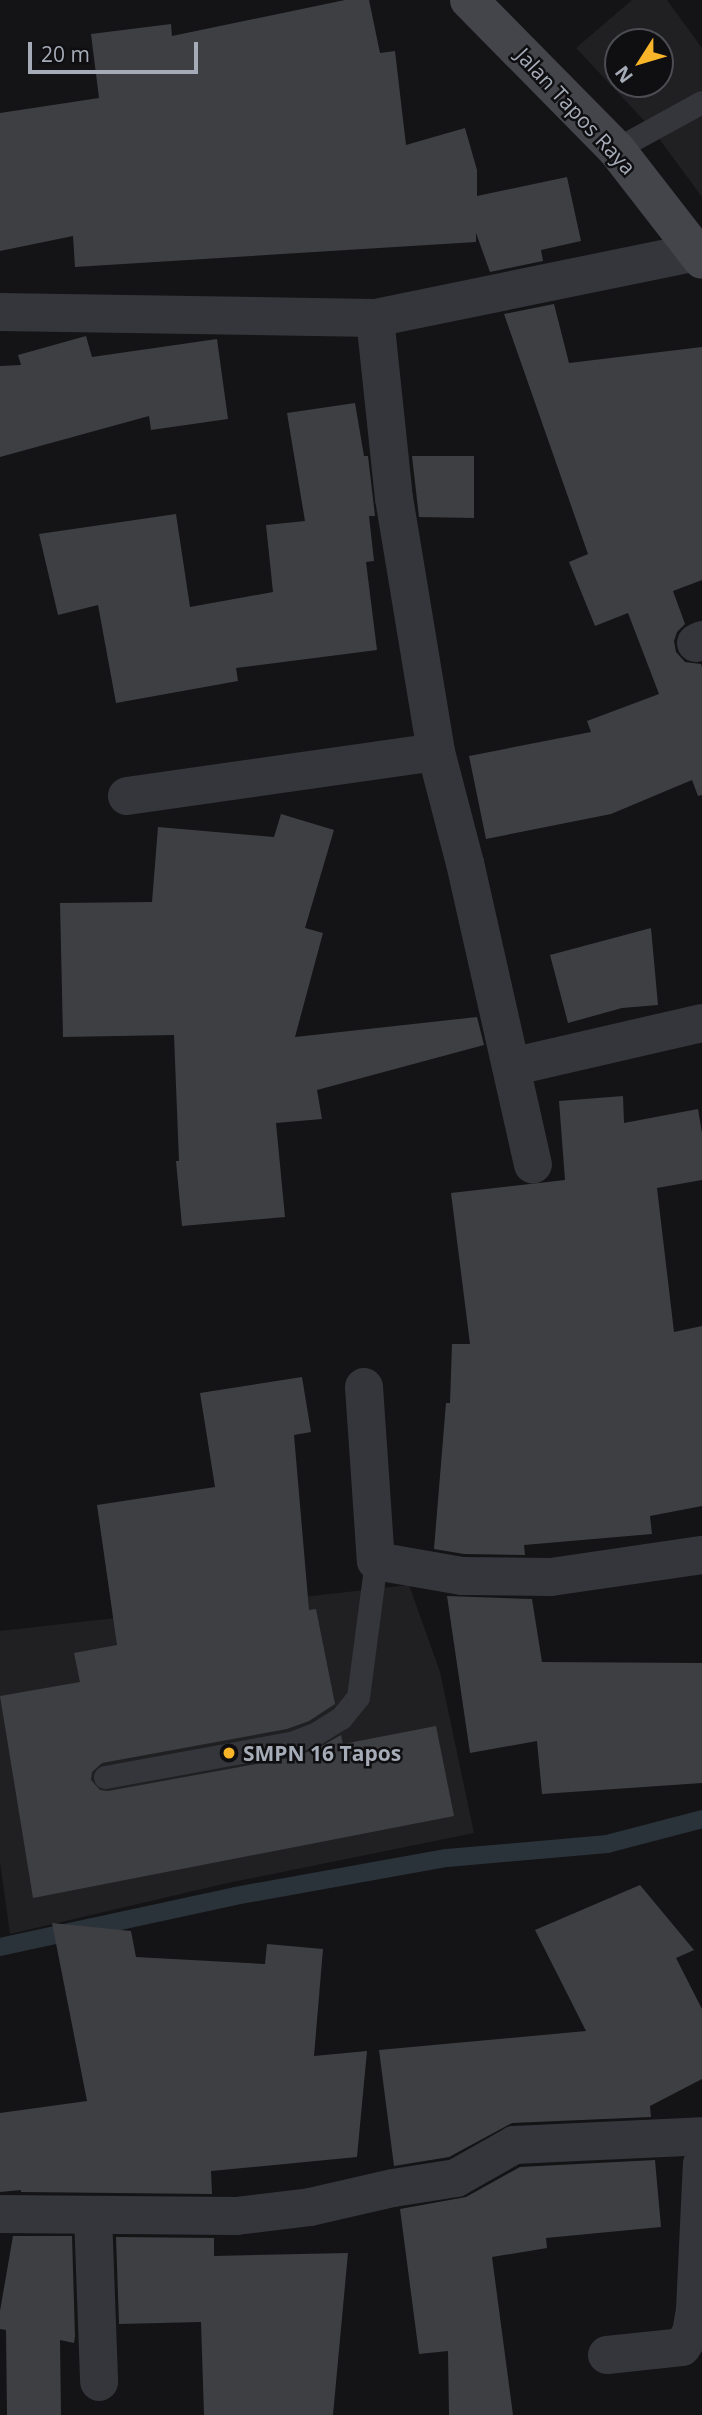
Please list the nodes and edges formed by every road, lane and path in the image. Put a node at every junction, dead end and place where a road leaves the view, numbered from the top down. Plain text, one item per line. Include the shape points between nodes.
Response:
1 (469, 0) edge
2 (702, 102) edge
3 (616, 149) junction
4 (699, 256) edge
5 (0, 312) edge
6 (375, 318) junction
7 (436, 752) junction
8 (127, 796) dead end
9 (702, 1023) edge
10 (511, 1067) junction
11 (533, 1164) dead end
12 (364, 1387) dead end
13 (702, 1555) edge
14 (376, 1561) junction
15 (105, 1777) dead end
16 (702, 2136) edge
17 (702, 2164) edge
18 (0, 2214) edge
19 (93, 2215) junction
20 (607, 2355) dead end
21 (99, 2382) dead end

1 - 3 main road, Jalan Tapos Raya
2 - 3 lane
3 - 4 main road, Jalan Tapos Raya
4 - 6 street
5 - 6 street
6 - 7 street via 394,498
7 - 8 street
7 - 10 street
9 - 10 street
10 - 11 street
12 - 14 street
13 - 14 street via 551,1577 462,1576
14 - 15 lane via 358,1697 341,1717 315,1734 291,1742
16 - 19 street via 514,2145 456,2178 310,2207 236,2216
17 - 20 street via 691,2333 682,2347
18 - 19 street
19 - 21 street

